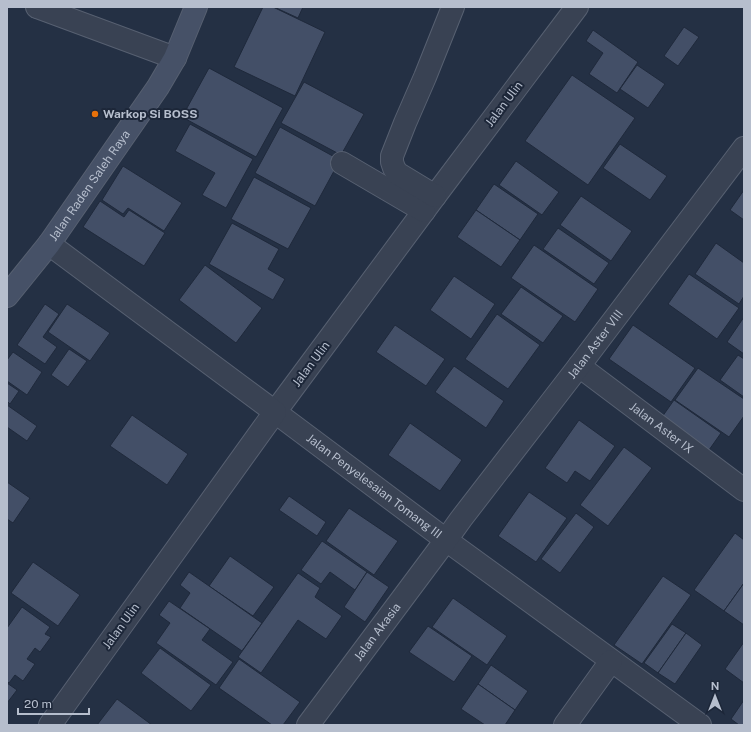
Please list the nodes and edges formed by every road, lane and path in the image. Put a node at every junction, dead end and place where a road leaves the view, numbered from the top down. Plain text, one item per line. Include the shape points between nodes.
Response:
1 (37, 7) edge
2 (196, 7) edge
3 (453, 7) edge
4 (577, 7) edge
5 (175, 58) junction
6 (744, 148) edge
7 (342, 163) dead end
8 (430, 204) junction
9 (49, 244) junction
10 (7, 296) edge
11 (579, 366) junction
12 (275, 412) junction
13 (742, 485) edge
14 (446, 540) junction
15 (611, 661) junction
16 (50, 725) edge
17 (308, 725) edge
18 (565, 725) edge
19 (700, 725) edge

1 - 5 street
2 - 5 main road, Jalan Raden Saleh Raya
3 - 8 street via 392,156 397,173
4 - 8 street, Jalan Ulin
5 - 9 main road, Jalan Raden Saleh Raya via 158,87
6 - 11 street, Jalan Aster VIII
7 - 8 street
8 - 12 street, Jalan Ulin
9 - 10 main road, Jalan Raden Saleh Raya
9 - 12 street, Jalan Penyelesaian Tomang III
11 - 13 street, Jalan Aster IX
11 - 14 street, Jalan Aster VIII
12 - 14 street, Jalan Penyelesaian Tomang III
12 - 16 street, Jalan Ulin
14 - 15 street, Jalan Penyelesaian Tomang III
14 - 17 street, Jalan Akasia
15 - 18 street
15 - 19 street, Jalan Penyelesaian Tomang III

